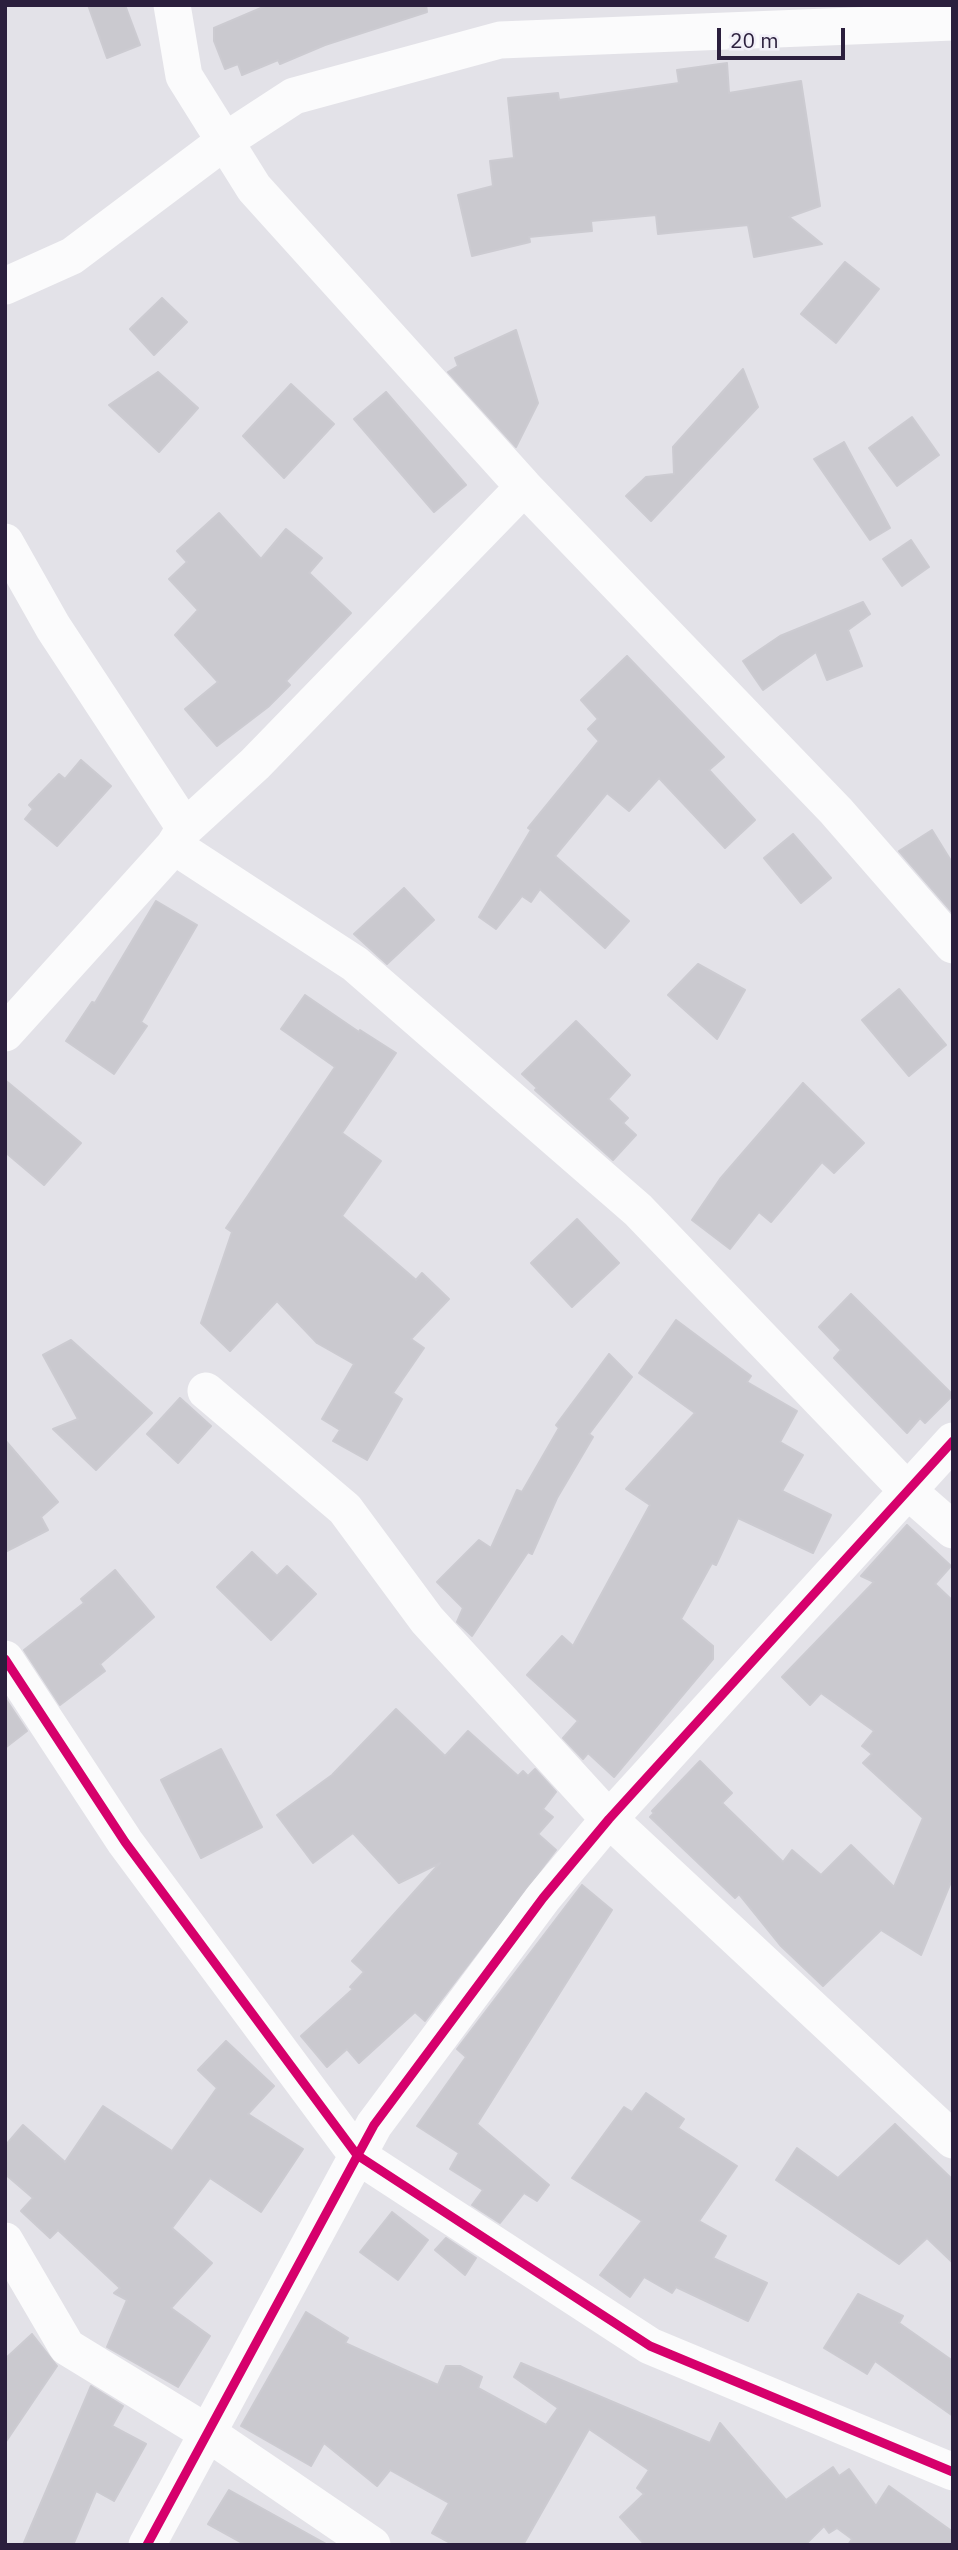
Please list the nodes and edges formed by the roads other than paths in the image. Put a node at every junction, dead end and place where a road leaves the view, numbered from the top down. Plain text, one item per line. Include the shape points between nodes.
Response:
1 (173, 5) edge
2 (953, 22) edge
3 (225, 141) junction
4 (5, 286) edge
5 (524, 487) junction
6 (5, 542) edge
7 (180, 837) junction
8 (953, 945) edge
9 (5, 1033) edge
10 (206, 1391) dead end
11 (953, 1441) edge
12 (906, 1489) junction
13 (953, 1530) edge
14 (5, 1659) edge
15 (609, 1819) junction
16 (953, 2140) edge
17 (357, 2155) junction
18 (5, 2241) edge
19 (206, 2432) junction
20 (953, 2472) edge
21 (147, 2545) edge
22 (372, 2545) edge

1 - 3 street via 184,76
2 - 3 street via 500,40 294,96
3 - 4 street via 72,256
3 - 5 street via 254,188
5 - 7 street
5 - 8 street via 836,811
6 - 7 street
7 - 9 street
7 - 12 street via 355,964 638,1210
10 - 15 street via 345,1509 427,1620
11 - 12 street
12 - 13 street
12 - 15 street
14 - 17 street via 125,1842
15 - 16 street
15 - 17 street via 543,1898 373,2125
17 - 19 street
17 - 20 street via 650,2347
18 - 19 street via 67,2347
19 - 21 street
19 - 22 street

